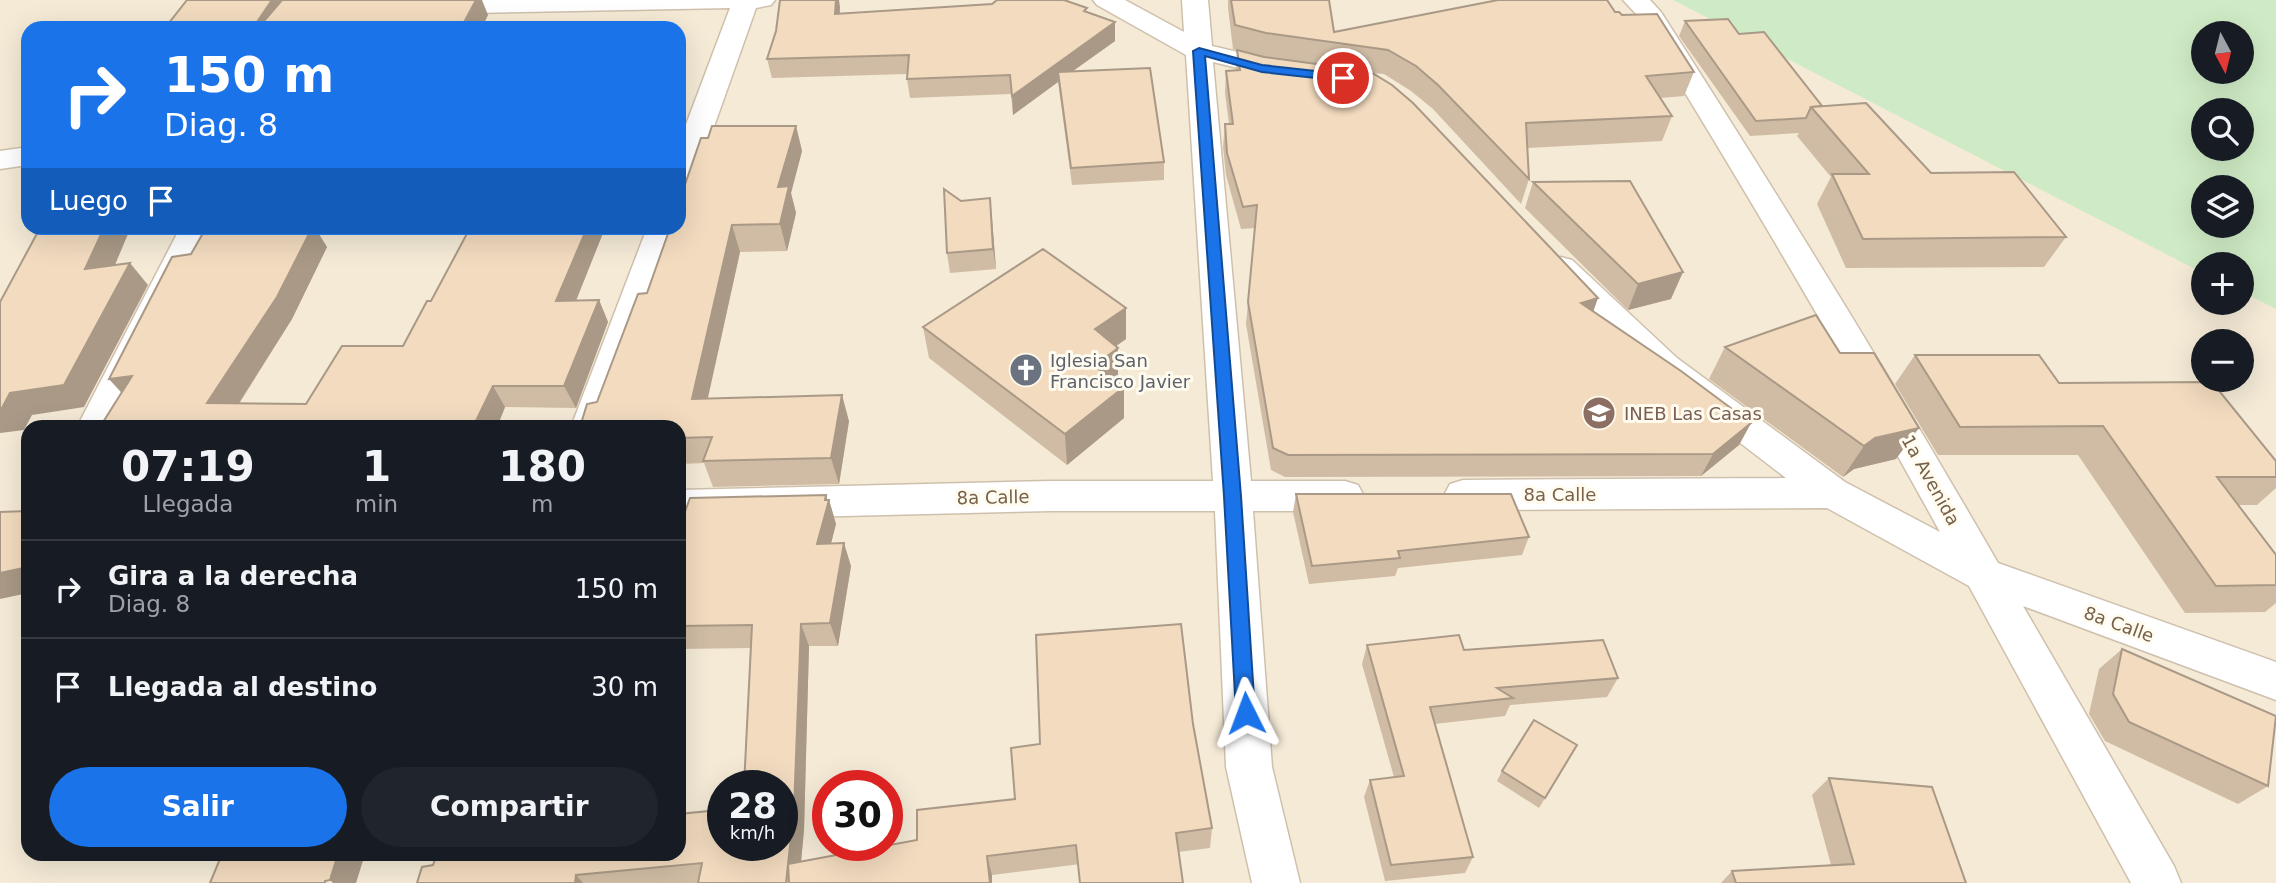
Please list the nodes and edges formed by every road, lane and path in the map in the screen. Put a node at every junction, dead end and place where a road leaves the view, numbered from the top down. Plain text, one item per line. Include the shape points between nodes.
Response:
1 (746, 0) edge
2 (762, 0) edge
3 (1106, 0) edge
4 (1195, 0) edge
5 (415, 2) edge
6 (1642, 6) edge
7 (1199, 51) junction
8 (1318, 76) edge
9 (21, 157) edge
10 (0, 160) edge
11 (686, 164) edge
12 (191, 235) edge
13 (660, 235) edge
14 (1541, 247) edge
15 (99, 420) edge
16 (592, 420) edge
17 (1832, 493) junction
18 (1386, 495) edge
19 (1428, 495) edge
20 (1233, 496) junction
21 (686, 505) edge
22 (1983, 574) junction
23 (2276, 681) edge
24 (1276, 883) edge
25 (2157, 883) edge

1 - 2 street
1 - 5 street
1 - 11 street
3 - 7 street
4 - 7 street
6 - 22 street, 1a Avenida via 1826,300
7 - 8 street via 1262,68
7 - 20 street
9 - 10 street
12 - 15 street
13 - 16 street
14 - 17 street via 1665,367
17 - 19 street, 8a Calle
17 - 22 street, 8a Calle
18 - 20 street, 8a Calle
20 - 21 street, 8a Calle
20 - 24 street via 1249,767
22 - 23 street, 8a Calle
22 - 25 street, 1a Avenida

